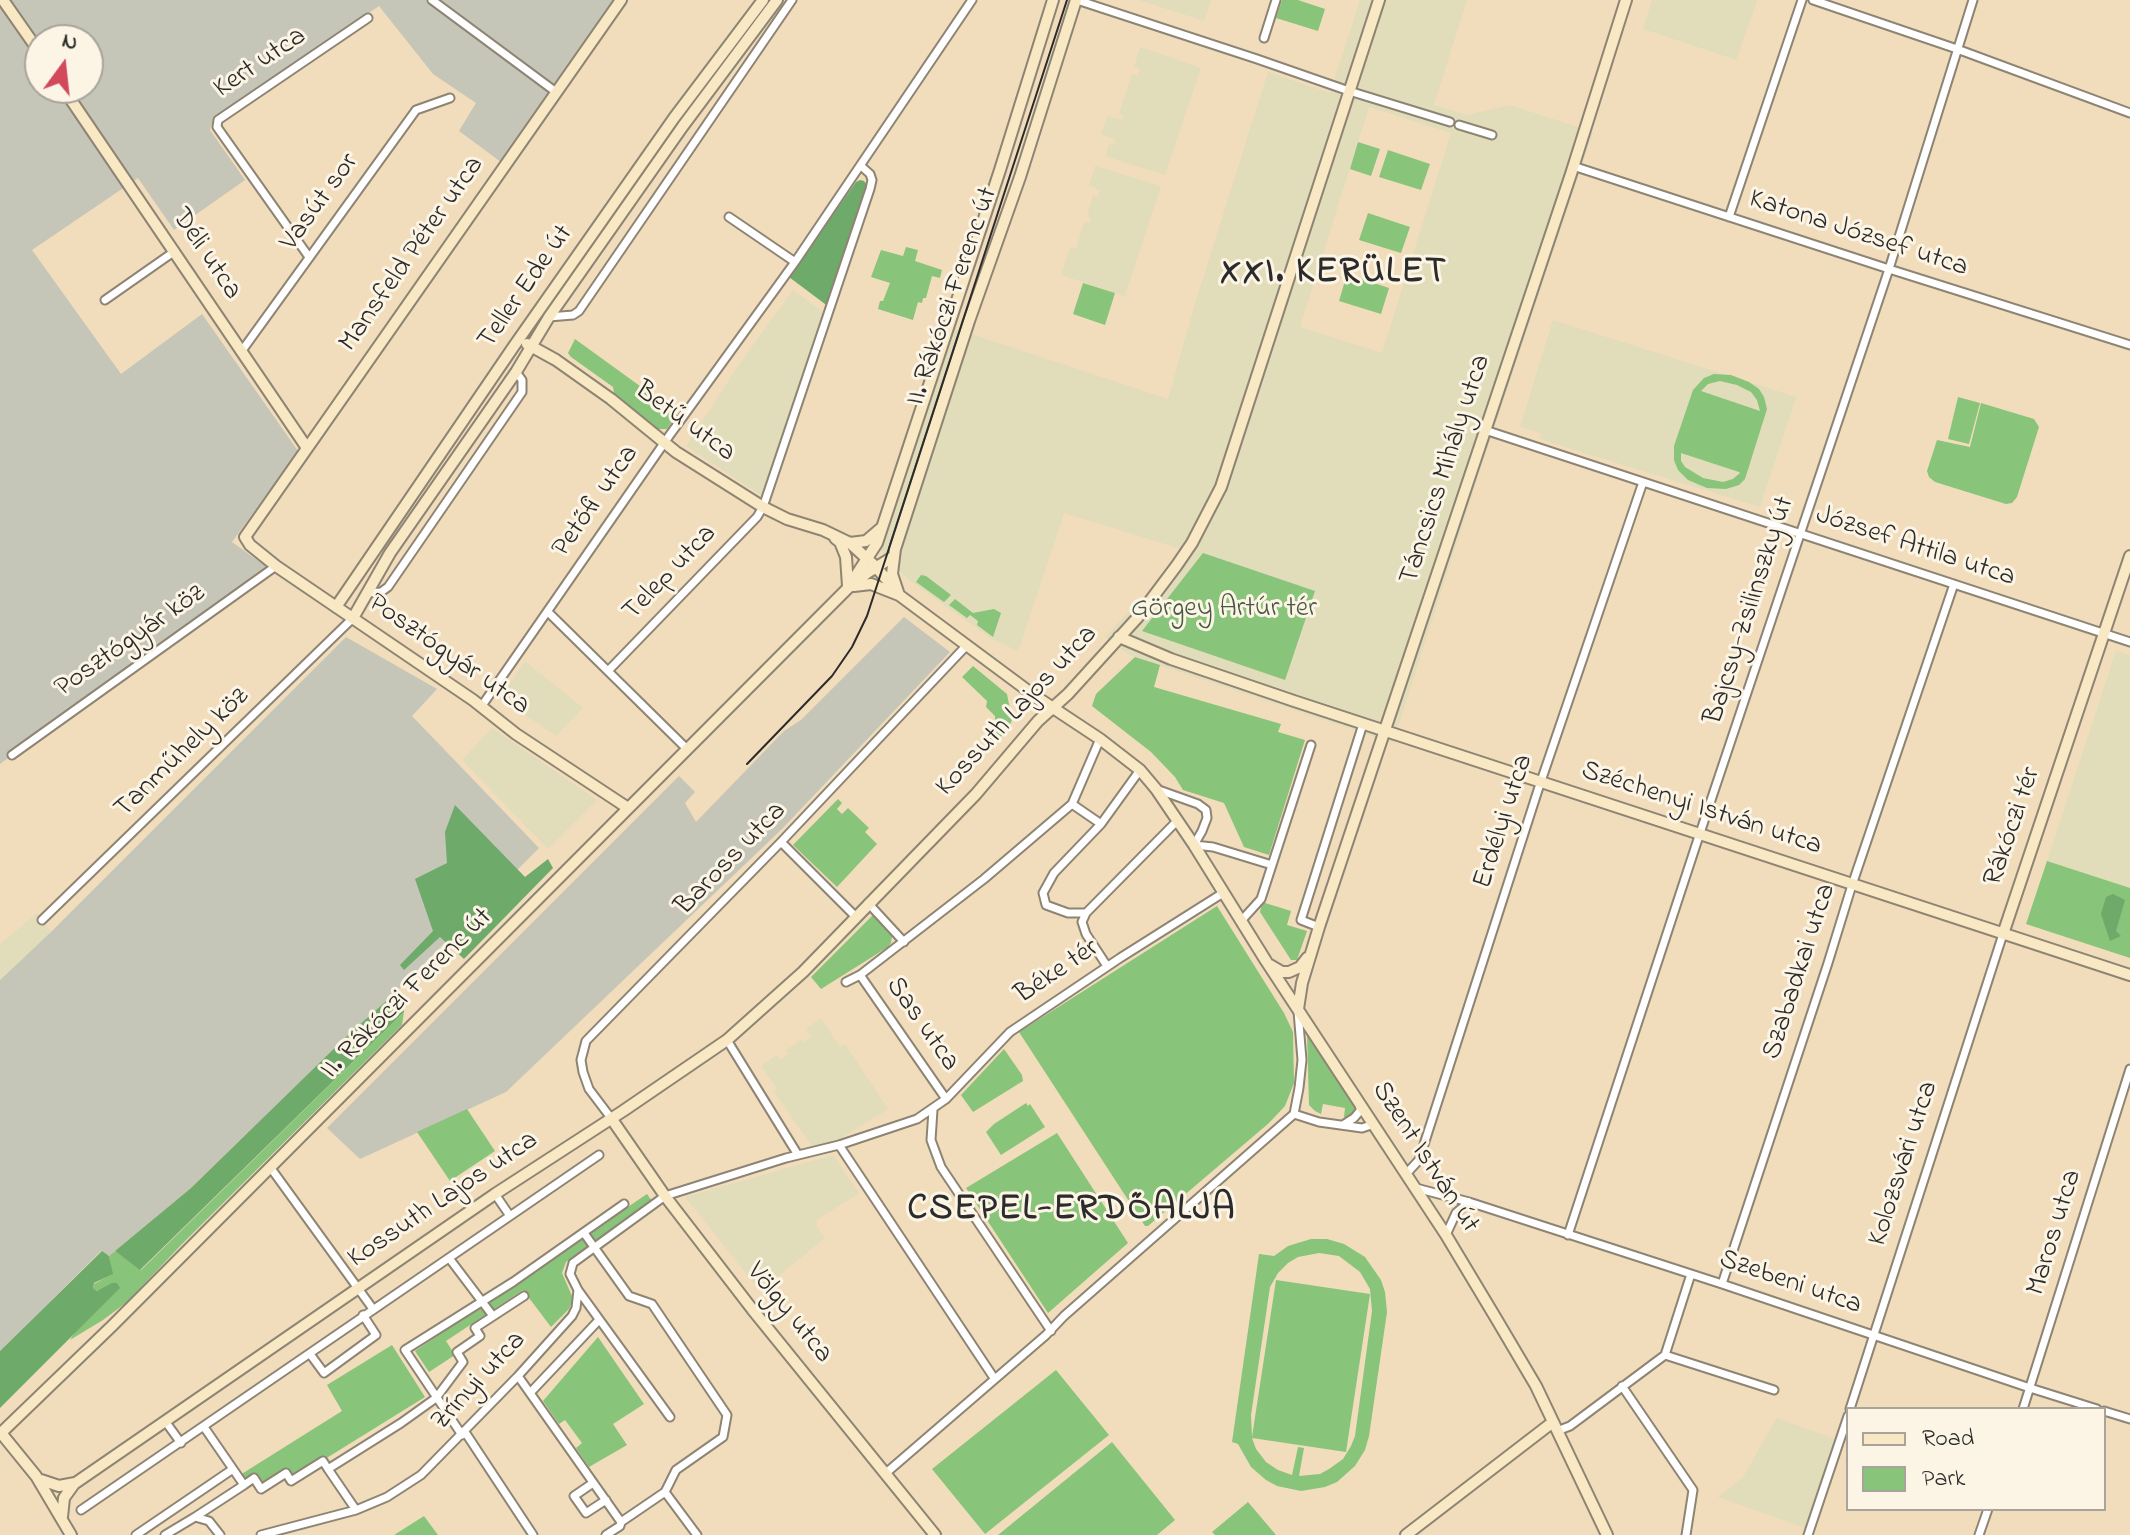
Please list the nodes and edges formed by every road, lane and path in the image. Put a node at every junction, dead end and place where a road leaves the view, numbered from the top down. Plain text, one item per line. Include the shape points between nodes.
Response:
1 (3, 0) edge
2 (432, 0) edge
3 (621, 0) edge
4 (763, 0) edge
5 (777, 0) edge
6 (792, 0) edge
7 (972, 0) edge
8 (1053, 0) edge
9 (1078, 0) edge
10 (1276, 0) edge
11 (1379, 0) edge
12 (1626, 0) edge
13 (1802, 0) edge
14 (1813, 0) edge
15 (1973, 0) edge
16 (368, 18) dead end
17 (24, 30) edge
18 (1264, 38) dead end
19 (1957, 49) junction
20 (1349, 91) junction
21 (556, 92) junction
22 (450, 98) dead end
23 (74, 104) edge
24 (2130, 113) edge
25 (1450, 122) dead end
26 (1459, 125) dead end
27 (1492, 135) dead end
28 (861, 166) junction
29 (1573, 166) junction
30 (729, 217) dead end
31 (1729, 217) junction
32 (175, 251) junction
33 (309, 257) junction
34 (795, 262) junction
35 (1889, 269) junction
36 (105, 300) dead end
37 (549, 317) junction
38 (2130, 345) edge
39 (514, 346) junction
40 (532, 346) junction
41 (241, 352) junction
42 (516, 372) junction
43 (1485, 430) junction
44 (664, 443) junction
45 (307, 448) junction
46 (1643, 482) junction
47 (763, 507) junction
48 (882, 528) junction
49 (831, 534) junction
50 (1799, 534) junction
51 (245, 537) joint
52 (850, 543) junction
53 (2130, 556) edge
54 (893, 557) junction
55 (867, 558) junction
56 (276, 566) junction
57 (876, 567) junction
58 (1954, 584) junction
59 (848, 588) junction
60 (366, 593) junction
61 (899, 595) junction
62 (336, 607) junction
63 (548, 612) junction
64 (353, 618) junction
65 (2105, 634) junction
66 (1119, 637) junction
67 (2130, 642) edge
68 (967, 645) junction
69 (608, 671) junction
70 (481, 707) junction
71 (1053, 708) junction
72 (1363, 724) junction
73 (1385, 731) junction
74 (1100, 739) junction
75 (1311, 745) dead end
76 (687, 749) junction
77 (12, 755) dead end
78 (1140, 770) junction
79 (1541, 783) junction
80 (1156, 789) junction
81 (1072, 804) junction
82 (628, 808) junction
83 (1178, 820) junction
84 (1101, 824) junction
85 (1699, 835) junction
86 (781, 842) junction
87 (1194, 845) junction
88 (1272, 865) junction
89 (1852, 885) junction
90 (1223, 893) junction
91 (868, 903) junction
92 (1086, 913) junction
93 (855, 916) junction
94 (42, 920) dead end
95 (1241, 921) junction
96 (1319, 927) junction
97 (2003, 934) junction
98 (904, 942) junction
99 (1311, 954) junction
100 (1266, 961) junction
101 (1107, 966) junction
102 (860, 975) junction
103 (2130, 975) edge
104 (846, 982) dead end
105 (1298, 1009) junction
106 (727, 1040) junction
107 (2130, 1069) edge
108 (946, 1099) junction
109 (1360, 1102) junction
110 (933, 1110) junction
111 (1294, 1114) junction
112 (611, 1118) junction
113 (1374, 1124) junction
114 (1343, 1125) junction
115 (839, 1145) junction
116 (599, 1155) dead end
117 (798, 1155) junction
118 (270, 1167) junction
119 (1406, 1174) junction
120 (1416, 1188) junction
121 (495, 1194) junction
122 (665, 1196) junction
123 (1469, 1202) junction
124 (624, 1204) dead end
125 (510, 1216) junction
126 (584, 1233) junction
127 (1446, 1235) junction
128 (1568, 1235) junction
129 (594, 1248) junction
130 (449, 1258) junction
131 (1691, 1274) junction
132 (1722, 1284) junction
133 (358, 1289) junction
134 (578, 1290) junction
135 (524, 1296) dead end
136 (483, 1301) junction
137 (373, 1309) junction
138 (363, 1315) junction
139 (493, 1316) junction
140 (599, 1320) junction
141 (1051, 1331) junction
142 (1874, 1336) junction
143 (310, 1354) junction
144 (1665, 1355) junction
145 (518, 1376) junction
146 (994, 1378) junction
147 (1622, 1386) junction
148 (2030, 1388) junction
149 (1774, 1390) dead end
150 (530, 1393) junction
151 (436, 1398) junction
152 (1851, 1407) edge
153 (2024, 1407) edge
154 (2091, 1407) edge
155 (2106, 1412) edge
156 (670, 1417) dead end
157 (2130, 1419) edge
158 (165, 1421) junction
159 (1846, 1422) edge
160 (1555, 1426) junction
161 (204, 1427) junction
162 (463, 1433) junction
163 (1, 1434) edge
164 (181, 1443) junction
165 (233, 1469) junction
166 (328, 1469) junction
167 (886, 1473) junction
168 (36, 1476) junction
169 (80, 1481) junction
170 (593, 1483) junction
171 (244, 1485) junction
172 (665, 1492) junction
173 (606, 1500) junction
174 (81, 1510) dead end
175 (356, 1510) junction
176 (1987, 1511) edge
177 (62, 1517) junction
178 (195, 1517) junction
179 (621, 1522) junction
180 (932, 1534) edge
181 (71, 1535) edge
182 (136, 1535) edge
183 (165, 1535) edge
184 (220, 1535) edge
185 (261, 1535) edge
186 (533, 1535) edge
187 (606, 1535) edge
188 (697, 1535) edge
189 (1406, 1535) edge
190 (1607, 1535) edge
191 (1686, 1535) edge
192 (1808, 1535) edge
193 (1979, 1535) edge

1 - 17 street
2 - 21 street
3 - 21 street, Mansfeld Péter utca
4 - 39 street, Teller Ede út
5 - 37 street, Teller Ede út
6 - 37 street, Teller Ede út via 579,311
7 - 28 street, Petőfi utca
8 - 48 street, II. Rákóczi Ferenc út
9 - 20 street
9 - 54 street, II. Rákóczi Ferenc út
10 - 18 street
11 - 20 street, Kossuth Lajos utca
12 - 29 street, Táncsics Mihály utca
13 - 31 street
14 - 19 street
15 - 19 street, Bajcsy-Zsilinszky út
16 - 33 street, Kert utca via 218,120 217,127
19 - 24 street
19 - 35 street, Bajcsy-Zsilinszky út
20 - 25 street
20 - 66 street, Kossuth Lajos utca via 1221,487 1177,565
21 - 45 street, Mansfeld Péter utca
22 - 33 street, Vasút sor via 416,110
23 - 32 street, Déli utca
26 - 27 street
28 - 34 street, Petőfi utca
28 - 47 street via 870,174 870,189
29 - 31 street, Katona József utca
29 - 43 street, Táncsics Mihály utca
30 - 34 street
31 - 35 street, Katona József utca
32 - 36 street
32 - 41 street, Déli utca
33 - 41 street, Vasút sor
34 - 44 street, Petőfi utca
35 - 38 street, Katona József utca
35 - 50 street, Bajcsy-Zsilinszky út
37 - 40 street, Teller Ede út
39 - 40 street
39 - 62 street, Teller Ede út
40 - 42 street, Teller Ede út
40 - 44 street, Betű utca via 611,399
41 - 45 street, Déli utca
42 - 60 street, Teller Ede út
42 - 60 street, Teller Ede út via 522,392 388,587
43 - 46 street, József Attila utca
43 - 73 street, Táncsics Mihály utca
44 - 47 street, Betű utca
44 - 63 street, Petőfi utca
45 - 51 street, Mansfeld Péter utca
46 - 50 street, József Attila utca
46 - 79 street, Erdélyi utca
47 - 49 street, Betű utca
47 - 69 street, Telep utca
48 - 52 street via 866,541
48 - 55 street, II. Rákóczi Ferenc út
49 - 52 street, Betű utca
49 - 59 street via 844,550
50 - 58 street, József Attila utca
50 - 85 street, Bajcsy-Zsilinszky út
51 - 56 street, Posztógyár utca
52 - 55 street, Betű utca
53 - 65 street
54 - 57 street, II. Rákóczi Ferenc út
54 - 61 street
55 - 57 street, Betű utca
55 - 59 street, II. Rákóczi Ferenc út
56 - 62 street, Posztógyár utca
56 - 77 street, Posztógyár köz
57 - 59 street, II. Rákóczi Ferenc út
57 - 61 street, Szent István út
58 - 65 street, József Attila utca
58 - 89 street, Szabadkai utca
59 - 61 street, Szent István út via 871,584
59 - 76 street, II. Rákóczi Ferenc út
60 - 64 street, Teller Ede út
61 - 68 street, Szent István út
62 - 64 street, Posztógyár utca
63 - 69 street
63 - 70 street, Petőfi utca
64 - 70 street, Posztógyár utca
64 - 94 street, Tanműhely köz
65 - 67 street
65 - 97 street, Rákóczi tér
66 - 71 street, Kossuth Lajos utca
66 - 72 street
68 - 71 street, Szent István út
68 - 86 street, Baross utca
69 - 76 street
70 - 82 street, Posztógyár utca
71 - 74 street, Szent István út
71 - 91 street, Kossuth Lajos utca
72 - 73 street
72 - 96 street via 1301,920
73 - 79 street, Széchenyi István utca
73 - 96 street, Táncsics Mihály utca
74 - 78 street, Szent István út
74 - 81 street
75 - 88 street
76 - 82 street, II. Rákóczi Ferenc út
78 - 80 street, Szent István út
78 - 84 street
79 - 85 street, Széchenyi István utca
79 - 119 street, Erdélyi utca via 1419,1160
80 - 83 street, Szent István út
80 - 87 street via 1206,810
81 - 84 street
81 - 98 street
82 - 118 street, II. Rákóczi Ferenc út
83 - 87 street, Szent István út
83 - 92 street
84 - 92 street via 1054,873 1043,895 1053,908
85 - 89 street, Széchenyi István utca
85 - 128 street, Bajcsy-Zsilinszky út
86 - 93 street
86 - 112 street, Baross utca via 586,1041 583,1072
87 - 88 street
87 - 90 street, Szent István út
88 - 95 street via 1261,899
89 - 97 street, Széchenyi István utca
89 - 132 street, Szabadkai utca
90 - 95 street, Szent István út
90 - 101 street, Béke tér
91 - 93 street, Kossuth Lajos utca
91 - 98 street
92 - 101 street via 1086,934
93 - 106 street, Kossuth Lajos utca via 803,972
95 - 100 street, Szent István út
96 - 99 street, Táncsics Mihály utca
97 - 103 street
97 - 142 street, Kolozsvári utca
98 - 102 street
99 - 100 street via 1289,972
99 - 105 street, Táncsics Mihály utca
100 - 105 street, Szent István út
101 - 108 street, Béke tér via 1010,1032
102 - 104 street
102 - 108 street, Sas utca
105 - 109 street, Szent István út
105 - 111 street via 1302,1060
106 - 112 street, Kossuth Lajos utca
106 - 117 street
107 - 148 street, Maros utca
108 - 110 street, Béke tér
109 - 113 street, Szent István út
109 - 114 street via 1360,1111
110 - 115 street, Béke tér via 907,1124
110 - 141 street via 931,1140 941,1167
111 - 114 street
111 - 141 street
112 - 121 street, Kossuth Lajos utca
112 - 122 street, Völgy utca
113 - 114 street
113 - 119 street, Szent István út
115 - 117 street, Béke tér
115 - 146 street
116 - 125 street, Kossuth Lajos utca
117 - 122 street, Béke tér
118 - 133 street
118 - 163 street, II. Rákóczi Ferenc út
119 - 120 street, Szent István út
120 - 123 street, Szebeni utca
120 - 127 street, Szent István út
121 - 125 street
121 - 133 street, Kossuth Lajos utca
122 - 129 street, Zrínyi utca
122 - 167 street, Völgy utca
123 - 127 street via 1456,1213
123 - 128 street, Szebeni utca
124 - 126 street
125 - 130 street, Kossuth Lajos utca
126 - 129 street
126 - 136 street
127 - 160 street, Szent István út
128 - 131 street, Szebeni utca
129 - 134 street, Zrínyi utca via 571,1267
129 - 172 street via 629,1296 652,1304 727,1415 723,1437 676,1470
130 - 136 street
130 - 137 street, Kossuth Lajos utca
131 - 132 street, Szebeni utca
131 - 144 street
132 - 142 street, Szebeni utca
133 - 137 street
133 - 158 street, Kossuth Lajos utca
134 - 140 street
134 - 145 street, Zrínyi utca via 572,1316
135 - 139 street
136 - 139 street
136 - 151 street via 405,1350
137 - 138 street, Kossuth Lajos utca
138 - 143 street, Kossuth Lajos utca
138 - 143 street via 376,1335 324,1373
139 - 151 street via 475,1328 480,1336 457,1352 463,1362
140 - 150 street
140 - 156 street
141 - 146 street
142 - 148 street, Szebeni utca
142 - 152 street, Kolozsvári utca
143 - 161 street, Kossuth Lajos utca
144 - 147 street
144 - 149 street
145 - 150 street
145 - 162 street, Zrínyi utca
146 - 167 street
147 - 160 street via 1570,1426
147 - 191 street via 1693,1490
148 - 153 street, Maros utca
148 - 154 street, Szebeni utca
150 - 170 street
151 - 162 street
151 - 166 street
155 - 157 street
158 - 164 street
158 - 169 street, Kossuth Lajos utca
159 - 192 street
160 - 189 street
160 - 190 street, Szent István út
161 - 164 street, Kossuth Lajos utca
161 - 165 street
162 - 175 street, Zrínyi utca via 421,1475
162 - 186 street
163 - 168 street
164 - 174 street, Kossuth Lajos utca
165 - 171 street
165 - 182 street
166 - 171 street via 323,1461 291,1481 286,1473 261,1489 254,1478
166 - 175 street
167 - 180 street, Völgy utca
168 - 169 street via 59,1486
168 - 177 street
169 - 177 street, Kossuth Lajos utca via 65,1495
170 - 173 street
170 - 173 street via 574,1496 586,1513
171 - 178 street
172 - 179 street
172 - 188 street
173 - 179 street
175 - 185 street, Zrínyi utca
176 - 193 street
177 - 181 street
178 - 183 street
178 - 184 street via 209,1521
179 - 187 street

